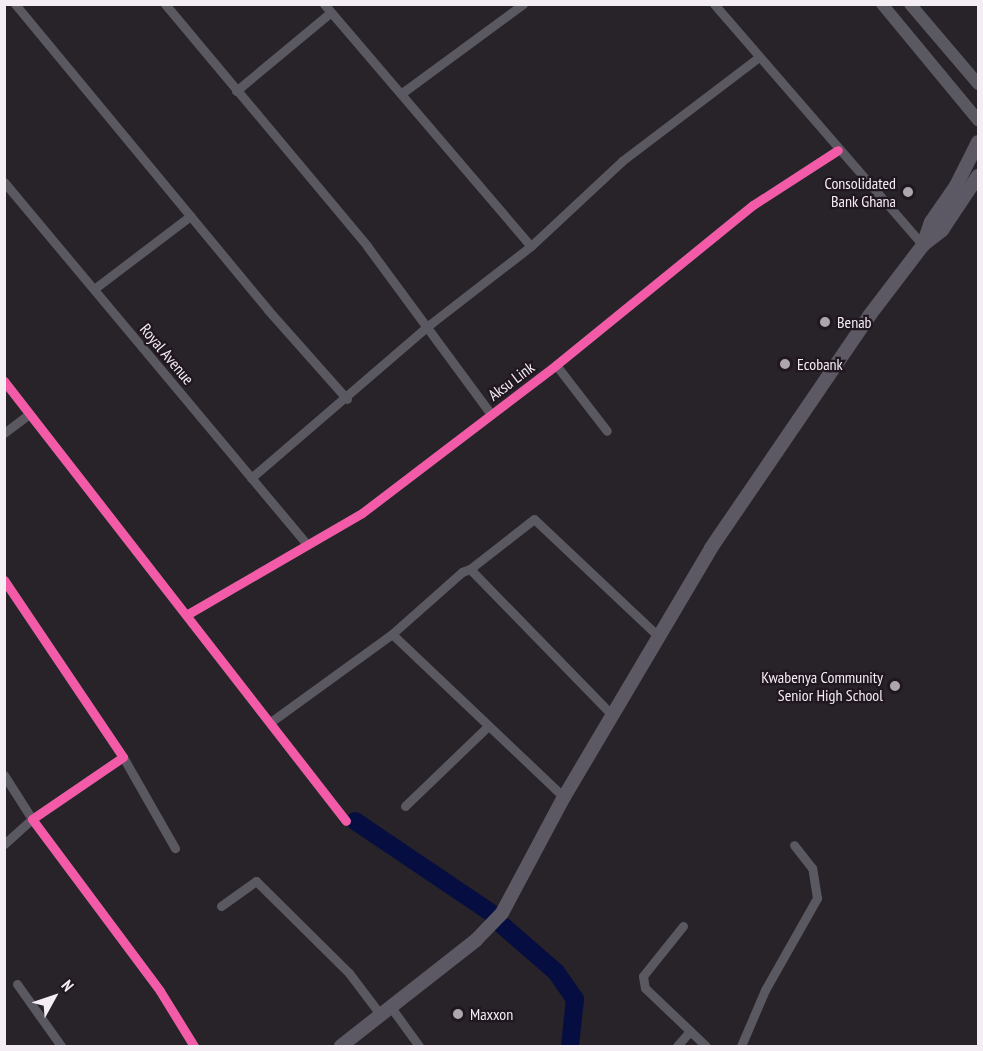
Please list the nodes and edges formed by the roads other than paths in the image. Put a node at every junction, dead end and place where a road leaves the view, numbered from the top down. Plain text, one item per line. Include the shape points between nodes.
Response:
1 (15, 4) edge
2 (165, 4) edge
3 (324, 4) edge
4 (523, 4) edge
5 (714, 4) edge
6 (882, 4) edge
7 (910, 4) edge
8 (330, 13) junction
9 (759, 57) junction
10 (978, 84) edge
11 (236, 91) junction
12 (402, 93) junction
13 (978, 120) edge
14 (978, 142) edge
15 (838, 150) junction
16 (978, 176) edge
17 (4, 182) edge
18 (190, 216) junction
19 (923, 245) junction
20 (531, 246) junction
21 (94, 289) junction
22 (424, 328) junction
23 (556, 365) junction
24 (4, 381) edge
25 (347, 399) junction
26 (29, 414) junction
27 (491, 414) junction
28 (607, 431) dead end
29 (4, 433) edge
30 (251, 478) junction
31 (307, 545) junction
32 (470, 569) junction
33 (4, 580) edge
34 (188, 614) junction
35 (392, 634) junction
36 (657, 635) junction
37 (613, 716) junction
38 (272, 721) junction
39 (488, 726) junction
40 (123, 757) junction
41 (4, 775) edge
42 (564, 797) junction
43 (405, 806) dead end
44 (32, 819) junction
45 (346, 821) dead end
46 (4, 844) edge
47 (795, 845) dead end
48 (175, 848) dead end
49 (220, 906) dead end
50 (683, 926) dead end
51 (17, 984) dead end
52 (385, 1010) junction
53 (690, 1031) junction
54 (61, 1047) edge
55 (194, 1047) edge
56 (341, 1047) edge
57 (419, 1047) edge
58 (677, 1047) edge
59 (706, 1047) edge
60 (741, 1047) edge

1 - 18 street
2 - 11 street
3 - 8 street
4 - 12 street
5 - 9 street
6 - 13 street
7 - 10 street
8 - 11 street
8 - 12 street
9 - 15 street
9 - 20 street via 622,162
11 - 22 street via 366,246
12 - 20 street
14 - 19 main road via 956,186 931,222
15 - 19 street
15 - 23 street, Aksu Link via 753,205
16 - 19 main road via 942,230
17 - 21 street, Royal Avenue
18 - 21 street
18 - 25 street
19 - 36 main road via 869,316
20 - 22 street
21 - 30 street, Royal Avenue
22 - 25 street
22 - 27 street
23 - 27 street, Aksu Link
23 - 28 street
24 - 26 street
25 - 30 street
26 - 29 street
26 - 34 street
27 - 31 street, Aksu Link via 369,508
30 - 31 street, Royal Avenue
31 - 34 street, Aksu Link
32 - 35 street
32 - 36 street via 534,519
32 - 37 street
33 - 40 street
34 - 38 street
35 - 38 street
35 - 39 street
36 - 37 main road
37 - 42 main road
38 - 45 street
39 - 42 street
39 - 43 street
40 - 44 street
40 - 48 street
41 - 44 street
42 - 52 main road via 502,913 476,940
44 - 46 street
44 - 55 street via 160,991
47 - 60 street via 812,868 817,898 765,990
49 - 52 street via 252,882 261,885
50 - 53 street via 643,976 645,988
51 - 54 street
52 - 56 main road
52 - 57 street
53 - 58 street
53 - 59 street

